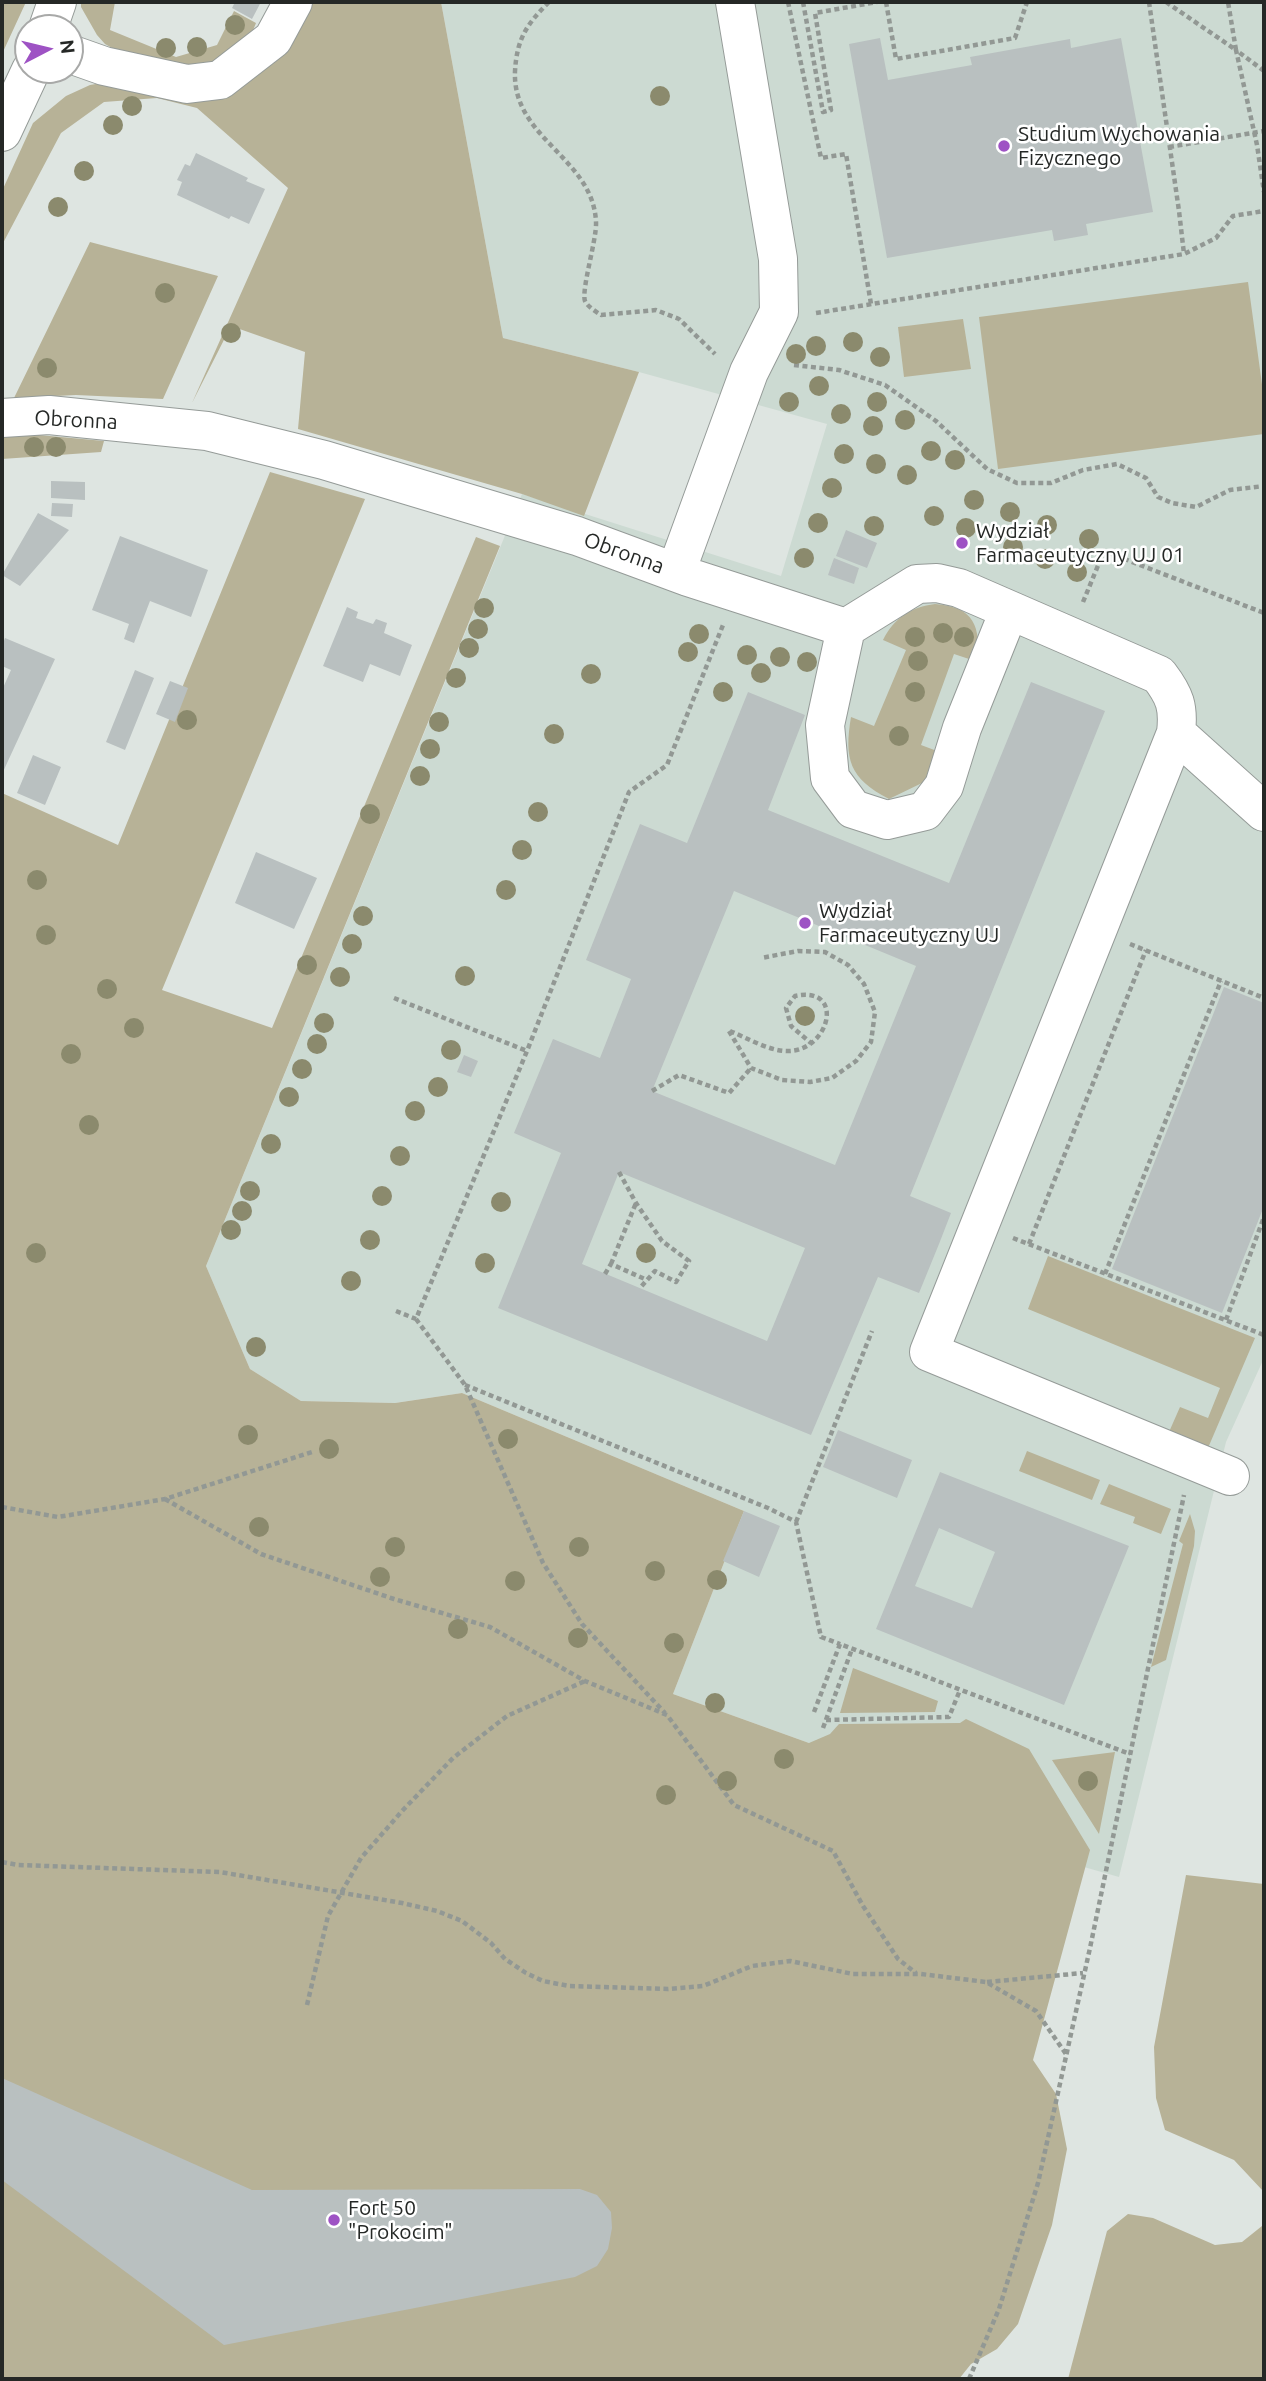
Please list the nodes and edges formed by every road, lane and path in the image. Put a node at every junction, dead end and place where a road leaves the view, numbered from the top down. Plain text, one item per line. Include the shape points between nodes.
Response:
1 (293, 2) edge
2 (735, 2) edge
3 (788, 2) edge
4 (803, 2) edge
5 (877, 2) edge
6 (886, 2) edge
7 (1027, 2) edge
8 (1149, 2) edge
9 (1166, 2) edge
10 (1228, 2) edge
11 (1236, 50) junction
12 (84, 59) edge
13 (1264, 71) edge
14 (24, 84) edge
15 (1264, 131) edge
16 (2, 132) edge
17 (1254, 133) junction
18 (1169, 147) junction
19 (1264, 192) edge
20 (1264, 211) edge
21 (1184, 254) junction
22 (871, 304) junction
23 (779, 312) junction
24 (2, 418) edge
25 (676, 572) junction
26 (737, 592) junction
27 (1009, 611) junction
28 (1264, 613) edge
29 (846, 628) junction
30 (1068, 637) junction
31 (1176, 733) junction
32 (1264, 812) edge
33 (1126, 943) dead end
34 (1146, 950) junction
35 (761, 958) dead end
36 (1221, 981) junction
37 (394, 998) dead end
38 (1264, 998) edge
39 (811, 1043) junction
40 (527, 1051) junction
41 (751, 1068) junction
42 (652, 1091) dead end
43 (619, 1172) dead end
44 (636, 1203) junction
45 (1264, 1217) edge
46 (1008, 1236) dead end
47 (1029, 1244) junction
48 (611, 1264) junction
49 (605, 1274) dead end
50 (1105, 1274) junction
51 (647, 1280) junction
52 (640, 1288) dead end
53 (396, 1311) dead end
54 (416, 1319) junction
55 (1226, 1320) junction
56 (872, 1331) dead end
57 (1264, 1335) edge
58 (465, 1385) junction
59 (315, 1451) dead end
60 (1192, 1460) junction
61 (1230, 1476) dead end
62 (165, 1499) junction
63 (2, 1507) edge
64 (796, 1522) junction
65 (840, 1644) junction
66 (852, 1649) junction
67 (585, 1681) junction
68 (960, 1690) junction
69 (814, 1712) dead end
70 (667, 1715) junction
71 (826, 1720) junction
72 (823, 1728) dead end
73 (1130, 1754) junction
74 (2, 1862) edge
75 (341, 1893) junction
76 (1083, 1973) junction
77 (920, 1974) junction
78 (986, 1982) junction
79 (307, 2005) dead end
80 (1066, 2054) junction
81 (970, 2379) edge

1 - 12 street via 273,39 220,80 187,84
2 - 23 street via 778,259
3 - 22 path via 821,158 846,154
4 - 5 path via 822,112 831,110 815,13
6 - 7 path via 896,59 1015,38
8 - 18 path
9 - 11 path
10 - 11 path
11 - 13 path
11 - 17 path
14 - 16 street
15 - 17 path
17 - 18 path
17 - 19 path
18 - 21 path
20 - 21 path via 1233,216 1216,238
21 - 22 path
22 - 23 path via 807,314
23 - 25 street via 749,372
24 - 25 street, Obronna via 49,415 207,431 324,460 577,536
25 - 26 street, Obronna
26 - 29 street, Obronna
26 - 40 path via 667,765 629,792
27 - 29 street via 959,588 917,584
27 - 29 street via 944,786 925,811 887,820 853,809 830,778 825,726
27 - 30 street
28 - 30 path via 1104,551
30 - 31 street via 1159,675 1178,712
31 - 32 street
31 - 60 street via 929,1352
33 - 34 path
34 - 36 path
34 - 47 path
35 - 41 path via 798,951 825,953 848,965 864,984 875,1012 871,1042 856,1061 832,1078 782,1080
36 - 38 path
36 - 50 path
37 - 40 path
39 - 39 path via 826,1025 828,1011 821,999 808,993 795,996 786,1008 791,1026
39 - 41 path via 804,1049 786,1051 729,1031
40 - 54 path
41 - 42 path via 729,1093 679,1075
43 - 44 path
44 - 48 path
44 - 51 path via 662,1241 689,1261 676,1282 655,1271
45 - 55 path
46 - 47 path
47 - 50 path
48 - 49 path
48 - 51 path
50 - 55 path
51 - 52 path
53 - 54 path
54 - 58 path
55 - 57 path
56 - 64 path
58 - 64 path
58 - 70 path via 543,1563 582,1624
59 - 62 path
60 - 61 street
60 - 73 path
62 - 63 path via 58,1517
62 - 67 path via 261,1554 491,1627
64 - 65 path via 821,1637
65 - 66 path
65 - 69 path
66 - 68 path
66 - 71 path
67 - 70 path
67 - 75 path via 507,1716 453,1758 361,1858
68 - 71 path via 949,1717
68 - 73 path
70 - 77 path via 734,1805 833,1851 898,1959
71 - 72 path
73 - 76 path
74 - 75 path via 220,1872
75 - 77 path via 413,1905 462,1921 526,1973 569,1986 703,1986 752,1966 790,1961 853,1974
75 - 79 path via 328,1916
76 - 78 path
76 - 80 path
77 - 78 path
78 - 80 path via 1036,2011
80 - 81 path via 1038,2183 999,2309

